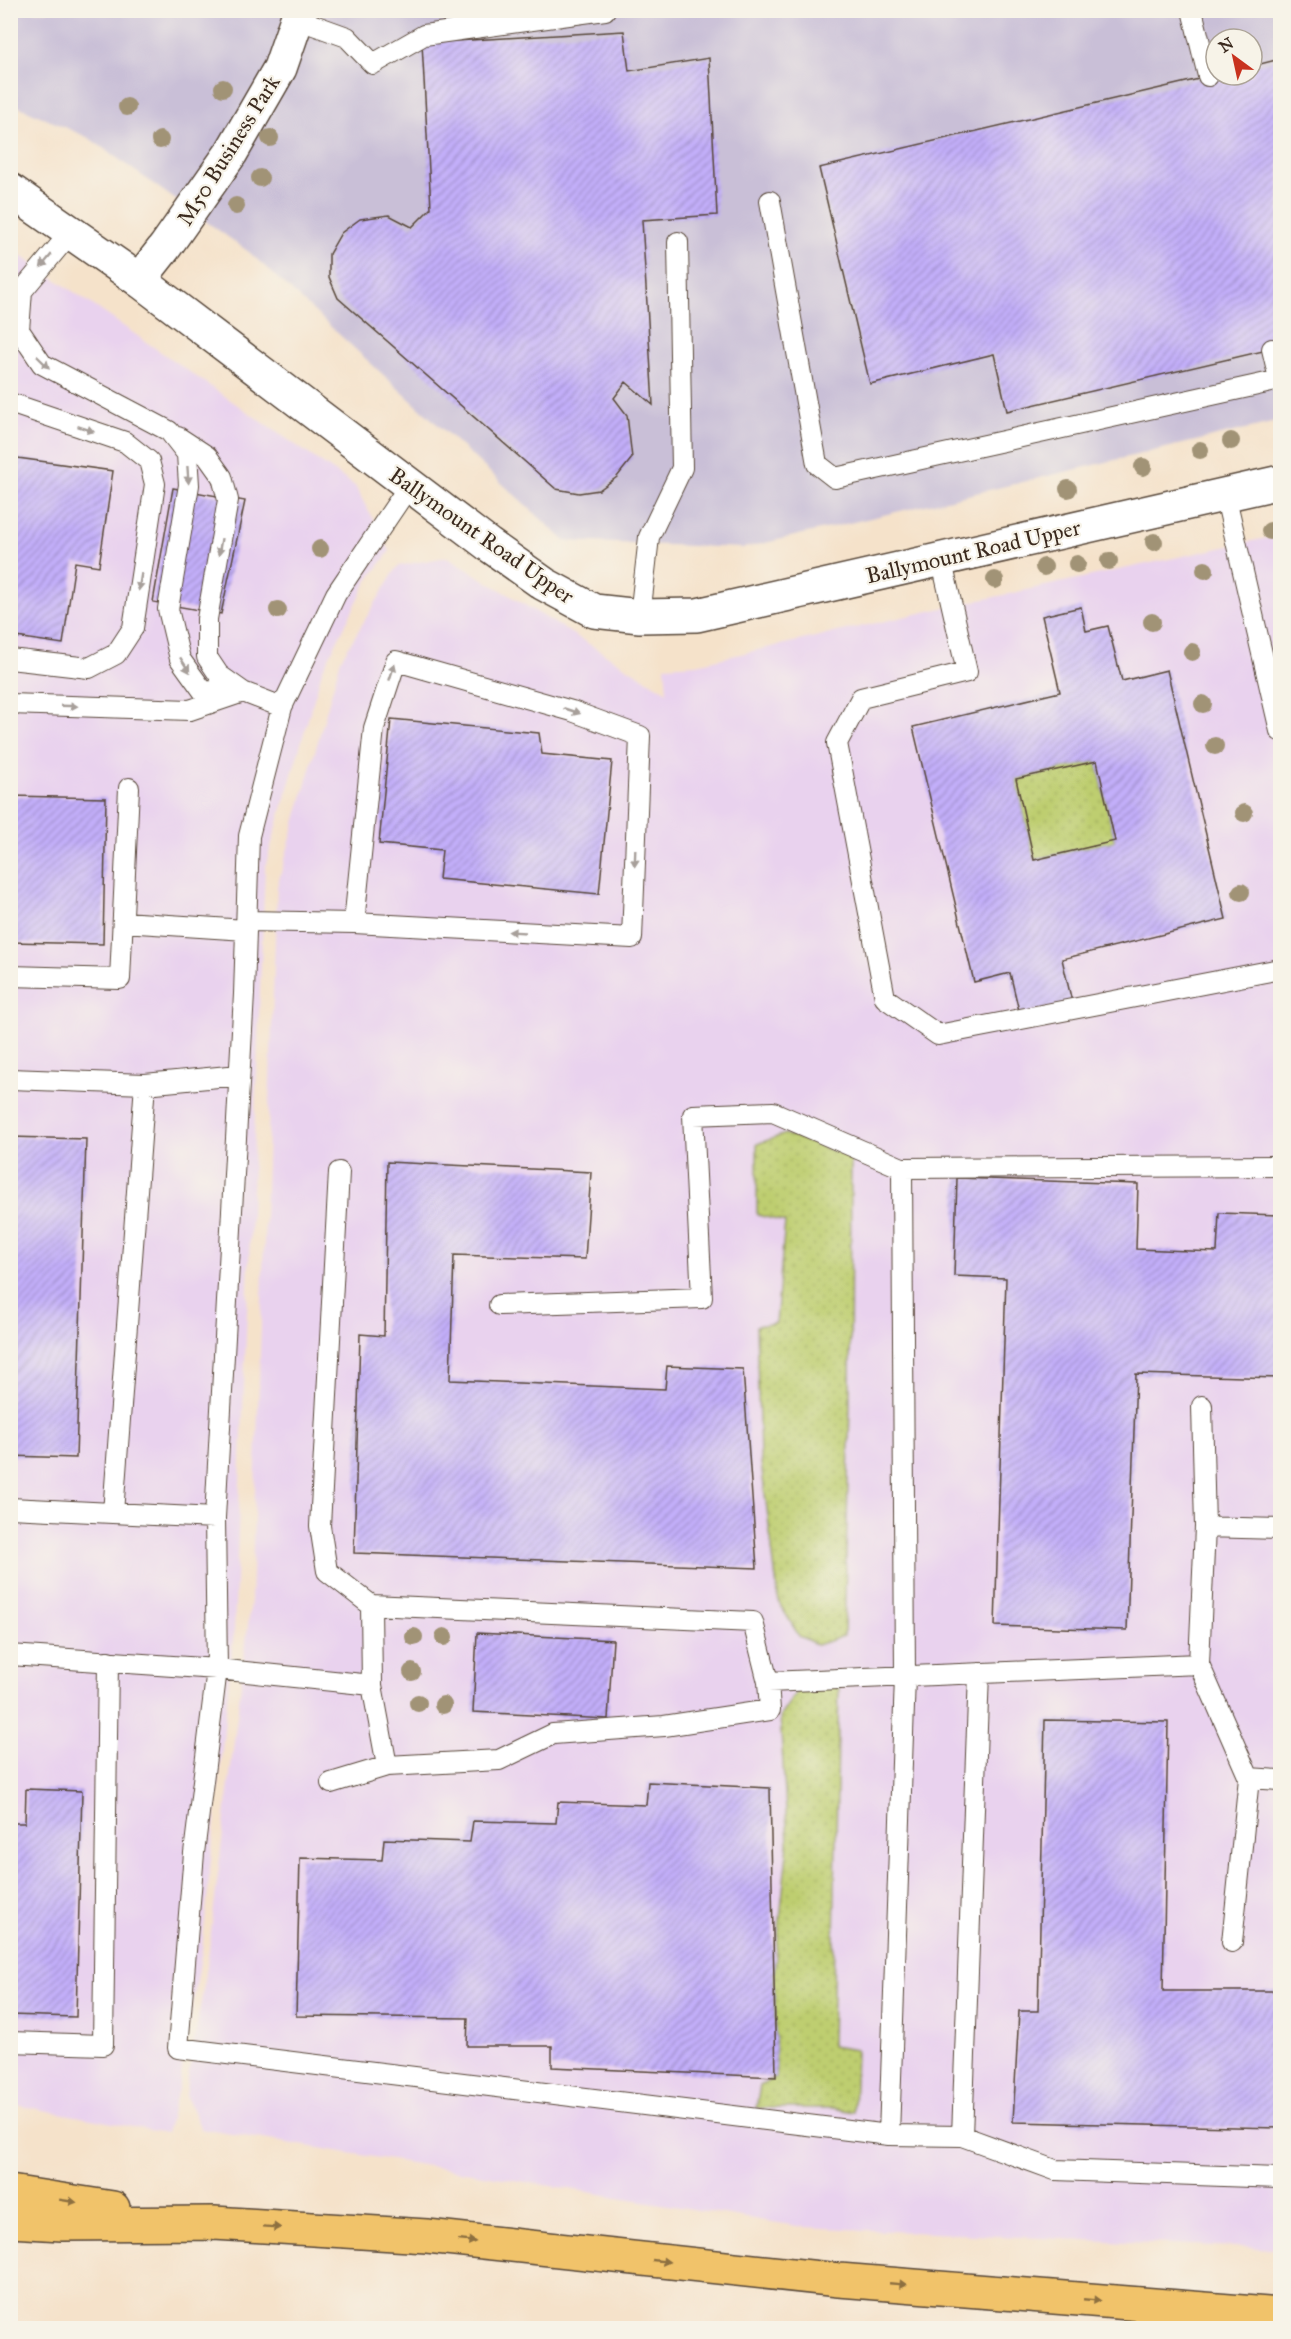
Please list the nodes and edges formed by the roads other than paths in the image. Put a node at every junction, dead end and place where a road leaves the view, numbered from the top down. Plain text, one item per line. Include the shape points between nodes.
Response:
1 (604, 10) edge
2 (1192, 10) edge
3 (298, 15) edge
4 (1204, 60) edge
5 (10, 190) edge
6 (770, 201) dead end
7 (71, 232) junction
8 (678, 242) dead end
9 (139, 280) junction
10 (16, 293) edge
11 (1272, 349) dead end
12 (1280, 381) edge
13 (10, 403) edge
14 (169, 431) junction
15 (1281, 482) edge
16 (409, 486) junction
17 (1225, 494) junction
18 (941, 558) junction
19 (640, 616) junction
20 (10, 659) edge
21 (243, 692) junction
22 (10, 704) edge
23 (282, 707) junction
24 (1281, 731) edge
25 (129, 788) dead end
26 (123, 922) junction
27 (354, 923) junction
28 (246, 925) junction
29 (1281, 969) edge
30 (10, 976) edge
31 (239, 1075) junction
32 (10, 1079) edge
33 (145, 1084) junction
34 (1281, 1166) edge
35 (902, 1168) junction
36 (339, 1172) dead end
37 (499, 1305) dead end
38 (1202, 1406) dead end
39 (10, 1508) edge
40 (113, 1513) junction
41 (215, 1518) junction
42 (1204, 1527) junction
43 (1281, 1529) edge
44 (371, 1605) junction
45 (10, 1655) edge
46 (108, 1661) junction
47 (1199, 1664) junction
48 (217, 1669) junction
49 (979, 1674) junction
50 (905, 1677) junction
51 (768, 1682) junction
52 (372, 1684) junction
53 (387, 1766) junction
54 (1248, 1778) junction
55 (1281, 1780) edge
56 (331, 1782) dead end
57 (1232, 1942) dead end
58 (10, 2042) edge
59 (889, 2135) junction
60 (962, 2136) junction
61 (1281, 2178) edge
62 (10, 2192) edge
63 (10, 2221) edge
64 (214, 2223) junction
65 (1281, 2315) edge

1 - 3 lane via 424,35 373,64 347,37
2 - 4 lane
3 - 9 street, M50 Business Park via 280,68 231,153
5 - 7 street, Ballymount Road Upper
6 - 12 lane via 817,464 835,478
7 - 9 street, Ballymount Road Upper
7 -> 10 lane
8 - 19 lane via 682,468 649,537
9 - 16 street, Ballymount Road Upper
10 -> 14 lane via 19,330 42,364
11 - 12 lane
13 -> 20 lane via 125,442 149,461 155,484 133,628 116,654 89,668
14 -> 21 lane via 207,456 222,477 228,500 207,619 207,657 219,675
14 -> 21 lane via 187,454 189,485 168,609 180,659 203,691
15 - 17 street, Ballymount Road Upper
16 - 19 street, Ballymount Road Upper via 544,584 594,611
16 - 23 lane via 336,594
17 - 18 street, Ballymount Road Upper
17 - 24 lane
18 - 19 street, Ballymount Road Upper via 697,615
18 - 29 lane via 967,672 861,698 837,742 885,998 938,1035
22 -> 21 lane via 190,710
21 - 23 lane
23 - 28 lane via 249,836
25 - 26 lane
26 - 28 lane
26 - 30 lane via 120,979
27 -> 27 lane via 374,728 396,661 572,711 640,736 632,938
27 - 28 lane
28 - 31 lane
31 - 33 lane
31 - 41 lane
32 - 33 lane
33 - 40 lane
34 - 35 lane
35 - 37 lane via 773,1113 693,1115 702,1298
35 - 50 lane
36 - 44 lane via 320,1526 327,1571
38 - 42 lane
39 - 40 lane
40 - 41 lane
41 - 48 lane
42 - 43 lane
42 - 47 lane
44 - 51 lane via 753,1622
44 - 52 lane
45 - 46 lane
46 - 48 lane
46 - 58 lane via 103,2045
47 - 49 lane
47 - 54 lane
48 - 52 lane
48 - 59 lane via 194,1853 178,2048
49 - 50 lane
49 - 60 lane
50 - 51 lane
50 - 59 lane
51 - 53 lane via 770,1710 664,1726 553,1734 499,1760
52 - 53 lane
53 - 56 lane
54 - 55 lane
54 - 57 lane
59 - 60 lane
60 - 61 lane via 1055,2170
62 -> 64 highway
63 - 64 highway
64 -> 65 highway via 427,2236 839,2280

